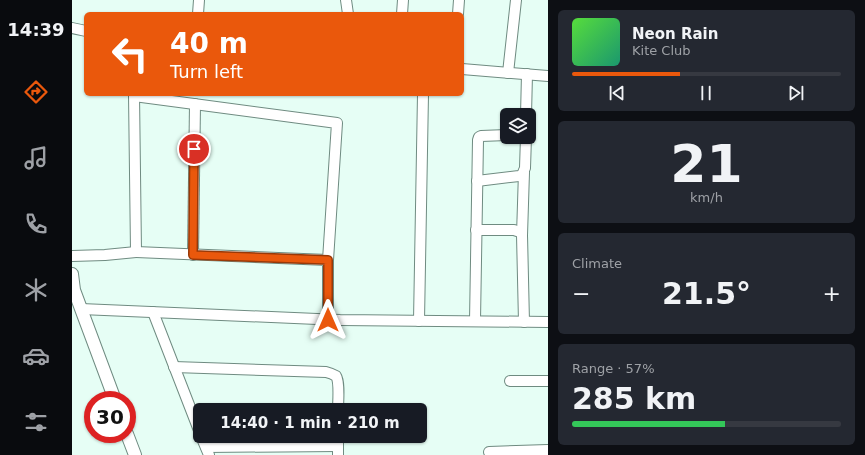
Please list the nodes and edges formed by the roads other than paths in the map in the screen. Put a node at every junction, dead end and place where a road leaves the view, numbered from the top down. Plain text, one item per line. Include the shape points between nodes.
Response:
1 (199, 0) edge
2 (346, 0) edge
3 (403, 0) edge
4 (459, 0) edge
5 (516, 0) edge
6 (198, 12) edge
7 (348, 12) edge
8 (402, 12) edge
9 (458, 12) edge
10 (72, 28) edge
11 (84, 31) edge
12 (464, 69) edge
13 (508, 73) junction
14 (527, 74) junction
15 (548, 76) edge
16 (134, 96) edge
17 (141, 96) edge
18 (423, 96) edge
19 (195, 104) junction
20 (526, 108) edge
21 (500, 135) edge
22 (526, 144) edge
23 (524, 172) junction
24 (477, 181) junction
25 (476, 230) junction
26 (522, 235) junction
27 (136, 252) junction
28 (193, 255) junction
29 (72, 256) edge
30 (328, 260) junction
31 (72, 274) edge
32 (77, 304) edge
33 (153, 312) junction
34 (328, 320) junction
35 (419, 321) junction
36 (475, 321) junction
37 (524, 322) junction
38 (548, 322) edge
39 (174, 367) junction
40 (510, 381) dead end
41 (548, 381) edge
42 (111, 391) edge
43 (338, 403) edge
44 (193, 415) edge
45 (130, 443) edge
46 (338, 446) edge
47 (548, 450) edge
48 (207, 451) edge
49 (489, 452) dead end
50 (135, 455) edge

1 - 6 street
2 - 7 street
3 - 8 street
4 - 9 street
5 - 13 street
10 - 11 street
12 - 13 street
13 - 14 street
14 - 15 street
14 - 20 street
16 - 27 street
17 - 19 street
18 - 35 street
19 - 28 street
19 - 30 street via 337,123
21 - 24 street via 479,137
22 - 23 street
23 - 24 street via 519,176
23 - 26 street
24 - 25 street
25 - 26 street via 514,230
25 - 36 street
26 - 37 street
27 - 28 street
27 - 29 street
28 - 30 street
30 - 34 street
31 - 32 street
32 - 33 street
32 - 42 street
33 - 34 street
33 - 39 street
34 - 35 street
35 - 36 street
36 - 37 street
37 - 38 street
39 - 43 street via 326,372 338,380
39 - 44 street
40 - 41 street
45 - 50 street
46 - 48 street
47 - 49 street

